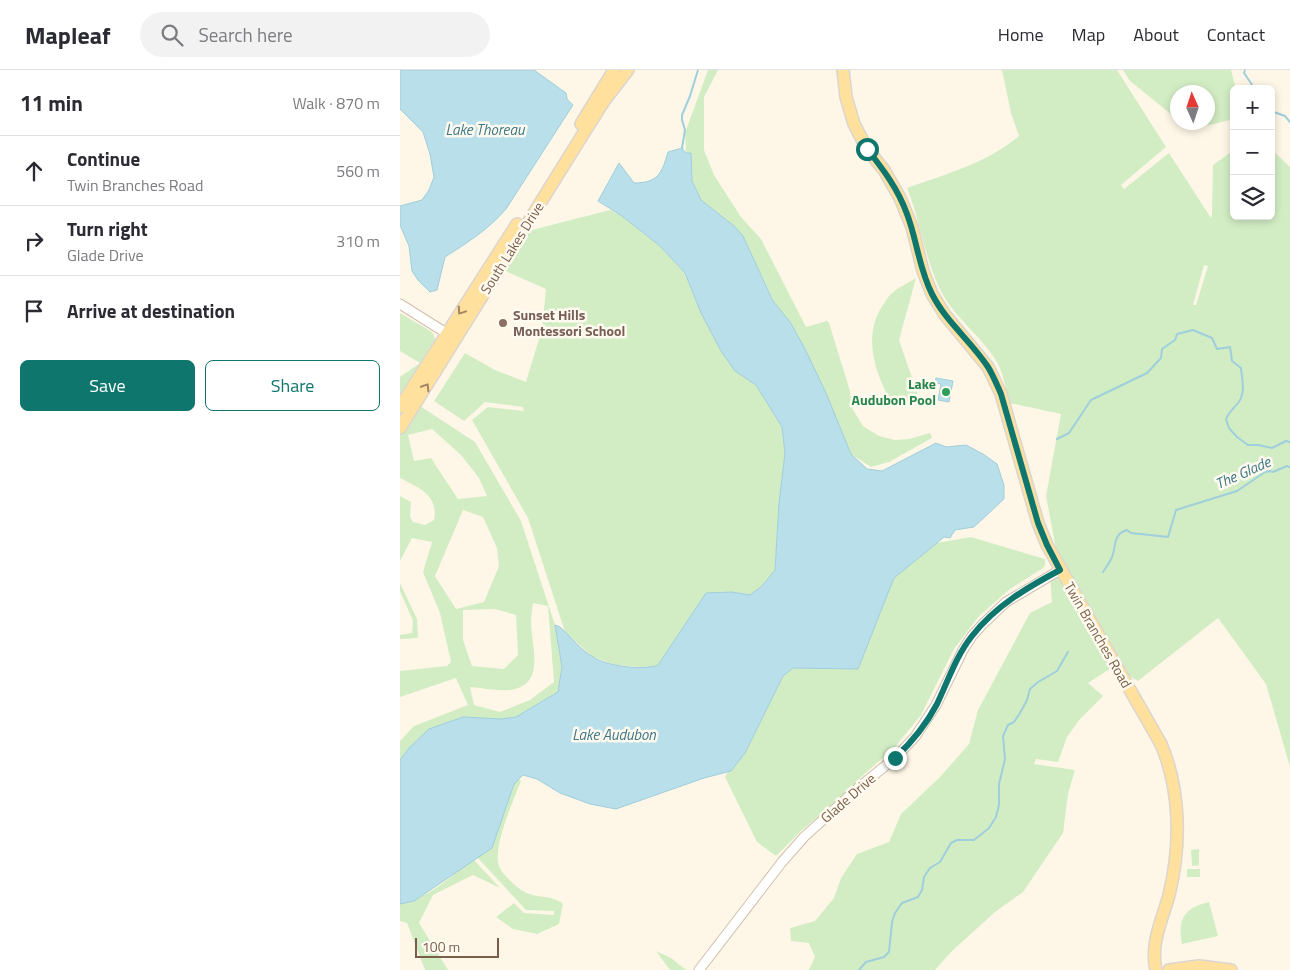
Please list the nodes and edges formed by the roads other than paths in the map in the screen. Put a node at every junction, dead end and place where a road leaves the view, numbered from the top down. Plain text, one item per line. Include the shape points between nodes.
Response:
1 (614, 70) edge
2 (628, 70) edge
3 (843, 70) edge
4 (400, 304) edge
5 (451, 336) junction
6 (400, 406) edge
7 (400, 428) edge
8 (1060, 570) junction
9 (699, 970) edge
10 (1156, 970) edge
11 (1169, 970) edge
12 (1231, 970) edge

1 -> 5 main road, South Lakes Drive
2 - 5 main road, South Lakes Drive via 604,101
3 - 8 main road, Twin Branches Road via 854,124 900,198 932,294 945,316 988,368 1001,394 1038,523
4 - 5 street
5 - 6 main road, South Lakes Drive
7 -> 5 main road, South Lakes Drive
8 - 9 street, Glade Drive via 1006,602 977,630 915,737 804,837
8 - 10 main road, Twin Branches Road via 1161,744 1171,771 1176,802 1175,855 1169,895 1155,938 1153,956
11 - 12 main road via 1200,966

